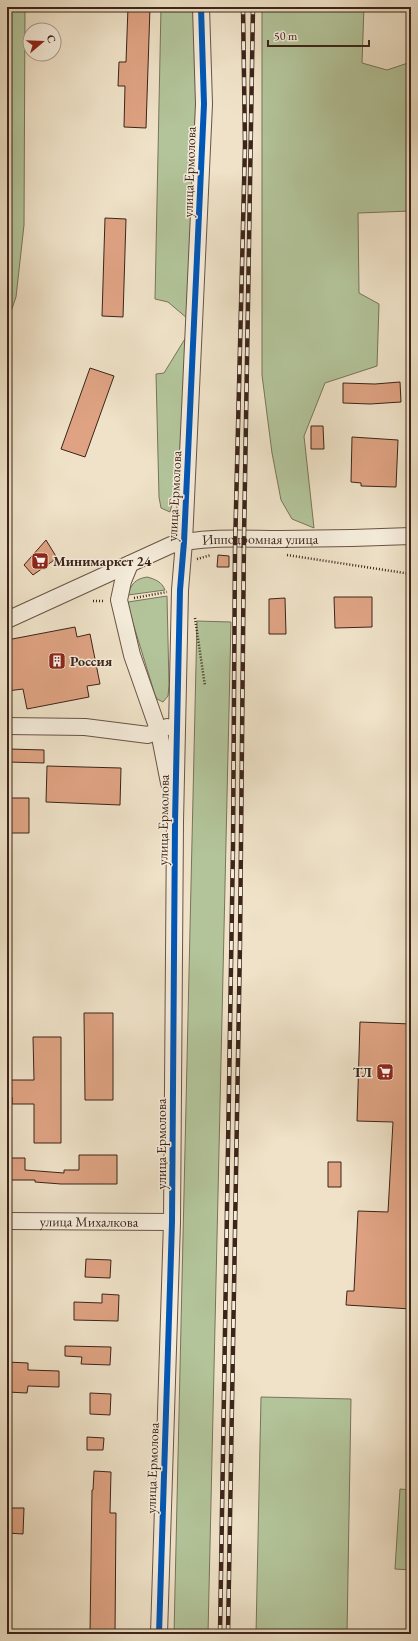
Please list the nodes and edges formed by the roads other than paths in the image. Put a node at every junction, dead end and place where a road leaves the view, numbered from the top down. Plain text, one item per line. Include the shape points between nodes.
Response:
1 (201, 7) edge
2 (411, 536) edge
3 (184, 542) junction
4 (130, 564) junction
5 (7, 620) edge
6 (178, 711) junction
7 (7, 726) edge
8 (159, 732) junction
9 (175, 822) junction
10 (7, 1221) edge
11 (172, 1222) junction
12 (159, 1634) edge

1 - 3 street, улица Ермолова via 204,104
2 - 3 street, Ипподромная улица via 210,539
3 - 4 street, Ипподромная улица via 171,545
3 - 6 street, улица Ермолова via 180,590
4 - 5 street, Ипподромная улица
4 - 8 street, улица Ермолова via 122,581 119,600 132,655
6 - 8 street via 172,723
6 - 9 street, улица Ермолова
7 - 8 street via 85,727 148,735
8 - 9 street, улица Ермолова
9 - 11 street, улица Ермолова
10 - 11 street, улица Михалкова
11 - 12 street, улица Ермолова

